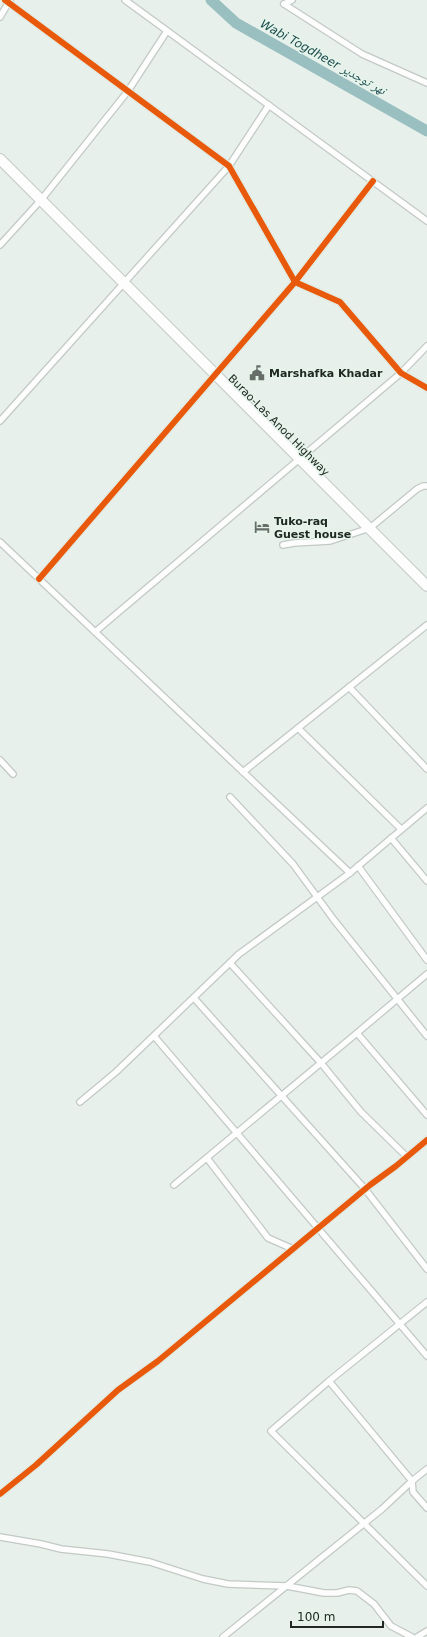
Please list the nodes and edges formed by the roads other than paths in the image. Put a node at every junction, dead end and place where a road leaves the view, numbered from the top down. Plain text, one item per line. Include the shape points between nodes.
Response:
1 (125, 0) edge
2 (292, 0) edge
3 (7, 1) edge
4 (0, 17) edge
5 (167, 31) junction
6 (427, 83) edge
7 (128, 91) junction
8 (269, 105) junction
9 (0, 159) edge
10 (229, 166) junction
11 (373, 182) junction
12 (41, 200) junction
13 (427, 221) edge
14 (0, 244) edge
15 (295, 282) junction
16 (124, 283) junction
17 (427, 346) edge
18 (401, 373) junction
19 (215, 375) junction
20 (427, 388) edge
21 (0, 421) edge
22 (299, 459) junction
23 (427, 481) edge
24 (427, 486) edge
25 (417, 489) junction
26 (370, 528) junction
27 (0, 542) edge
28 (283, 545) dead end
29 (39, 579) junction
30 (427, 586) edge
31 (427, 624) edge
32 (95, 632) junction
33 (349, 687) junction
34 (298, 728) junction
35 (0, 760) edge
36 (427, 769) edge
37 (243, 772) junction
38 (13, 774) dead end
39 (230, 797) dead end
40 (426, 809) edge
41 (401, 829) junction
42 (391, 838) junction
43 (358, 866) junction
44 (350, 873) junction
45 (427, 881) edge
46 (317, 897) junction
47 (427, 960) edge
48 (230, 963) junction
49 (427, 974) edge
50 (194, 998) junction
51 (398, 999) junction
52 (357, 1033) junction
53 (154, 1036) junction
54 (427, 1036) edge
55 (321, 1063) junction
56 (281, 1096) junction
57 (80, 1102) dead end
58 (427, 1115) edge
59 (237, 1133) junction
60 (427, 1140) edge
61 (407, 1157) junction
62 (207, 1158) junction
63 (174, 1185) dead end
64 (365, 1189) junction
65 (318, 1228) junction
66 (293, 1249) junction
67 (427, 1269) edge
68 (427, 1302) edge
69 (400, 1324) junction
70 (427, 1356) edge
71 (329, 1381) junction
72 (427, 1469) edge
73 (412, 1481) junction
74 (0, 1494) edge
75 (427, 1508) edge
76 (364, 1524) junction
77 (0, 1537) edge
78 (287, 1586) junction
79 (427, 1586) edge
80 (427, 1631) edge
81 (223, 1637) edge
82 (412, 1637) edge
83 (417, 1637) edge

1 - 5 street
2 - 6 street via 284,4 362,54
3 - 4 street
3 - 7 street
5 - 7 street
5 - 8 street
7 - 10 street
7 - 12 street
8 - 10 street
8 - 11 street
9 - 12 highway, Burao-Las Anod Highway
10 - 15 street
10 - 16 street
11 - 13 street
11 - 15 street
12 - 14 street
12 - 16 highway, Burao-Las Anod Highway
15 - 18 street via 340,302
15 - 19 street
16 - 19 highway, Burao-Las Anod Highway
16 - 21 street
17 - 18 street
18 - 20 street
18 - 22 street
19 - 22 highway, Burao-Las Anod Highway
19 - 29 street
22 - 26 highway, Burao-Las Anod Highway
22 - 32 street
23 - 25 street
24 - 25 street
25 - 26 street
26 - 28 street via 330,541
26 - 30 highway, Burao-Las Anod Highway
27 - 29 street
29 - 32 street
31 - 33 street
32 - 37 street
33 - 34 street
33 - 36 street
34 - 37 street
34 - 41 street
35 - 38 street
37 - 44 street
39 - 46 street via 293,864
40 - 41 street
41 - 42 street
42 - 43 street
42 - 45 street
43 - 44 street
43 - 47 street
44 - 46 street
46 - 48 street
46 - 51 street
48 - 50 street
48 - 55 street
49 - 51 street
50 - 53 street
50 - 56 street
51 - 52 street
51 - 54 street
52 - 55 street
52 - 58 street
53 - 57 street
53 - 59 street
55 - 56 street
55 - 61 street via 361,1112
56 - 59 street
56 - 64 street
59 - 62 street
59 - 65 street
60 - 61 street
61 - 64 street
62 - 63 street
62 - 66 street via 268,1238
64 - 65 street
64 - 67 street
65 - 66 street
65 - 69 street
66 - 74 street via 158,1361 118,1390 36,1465
68 - 69 street
69 - 70 street
69 - 71 street
71 - 73 street
71 - 76 street via 271,1431
72 - 73 street
73 - 75 street via 413,1492
73 - 76 street
76 - 78 street
76 - 79 street
77 - 78 street via 150,1562 228,1584
78 - 81 street
78 - 82 street via 337,1593 357,1591 374,1604 391,1626
80 - 83 street

